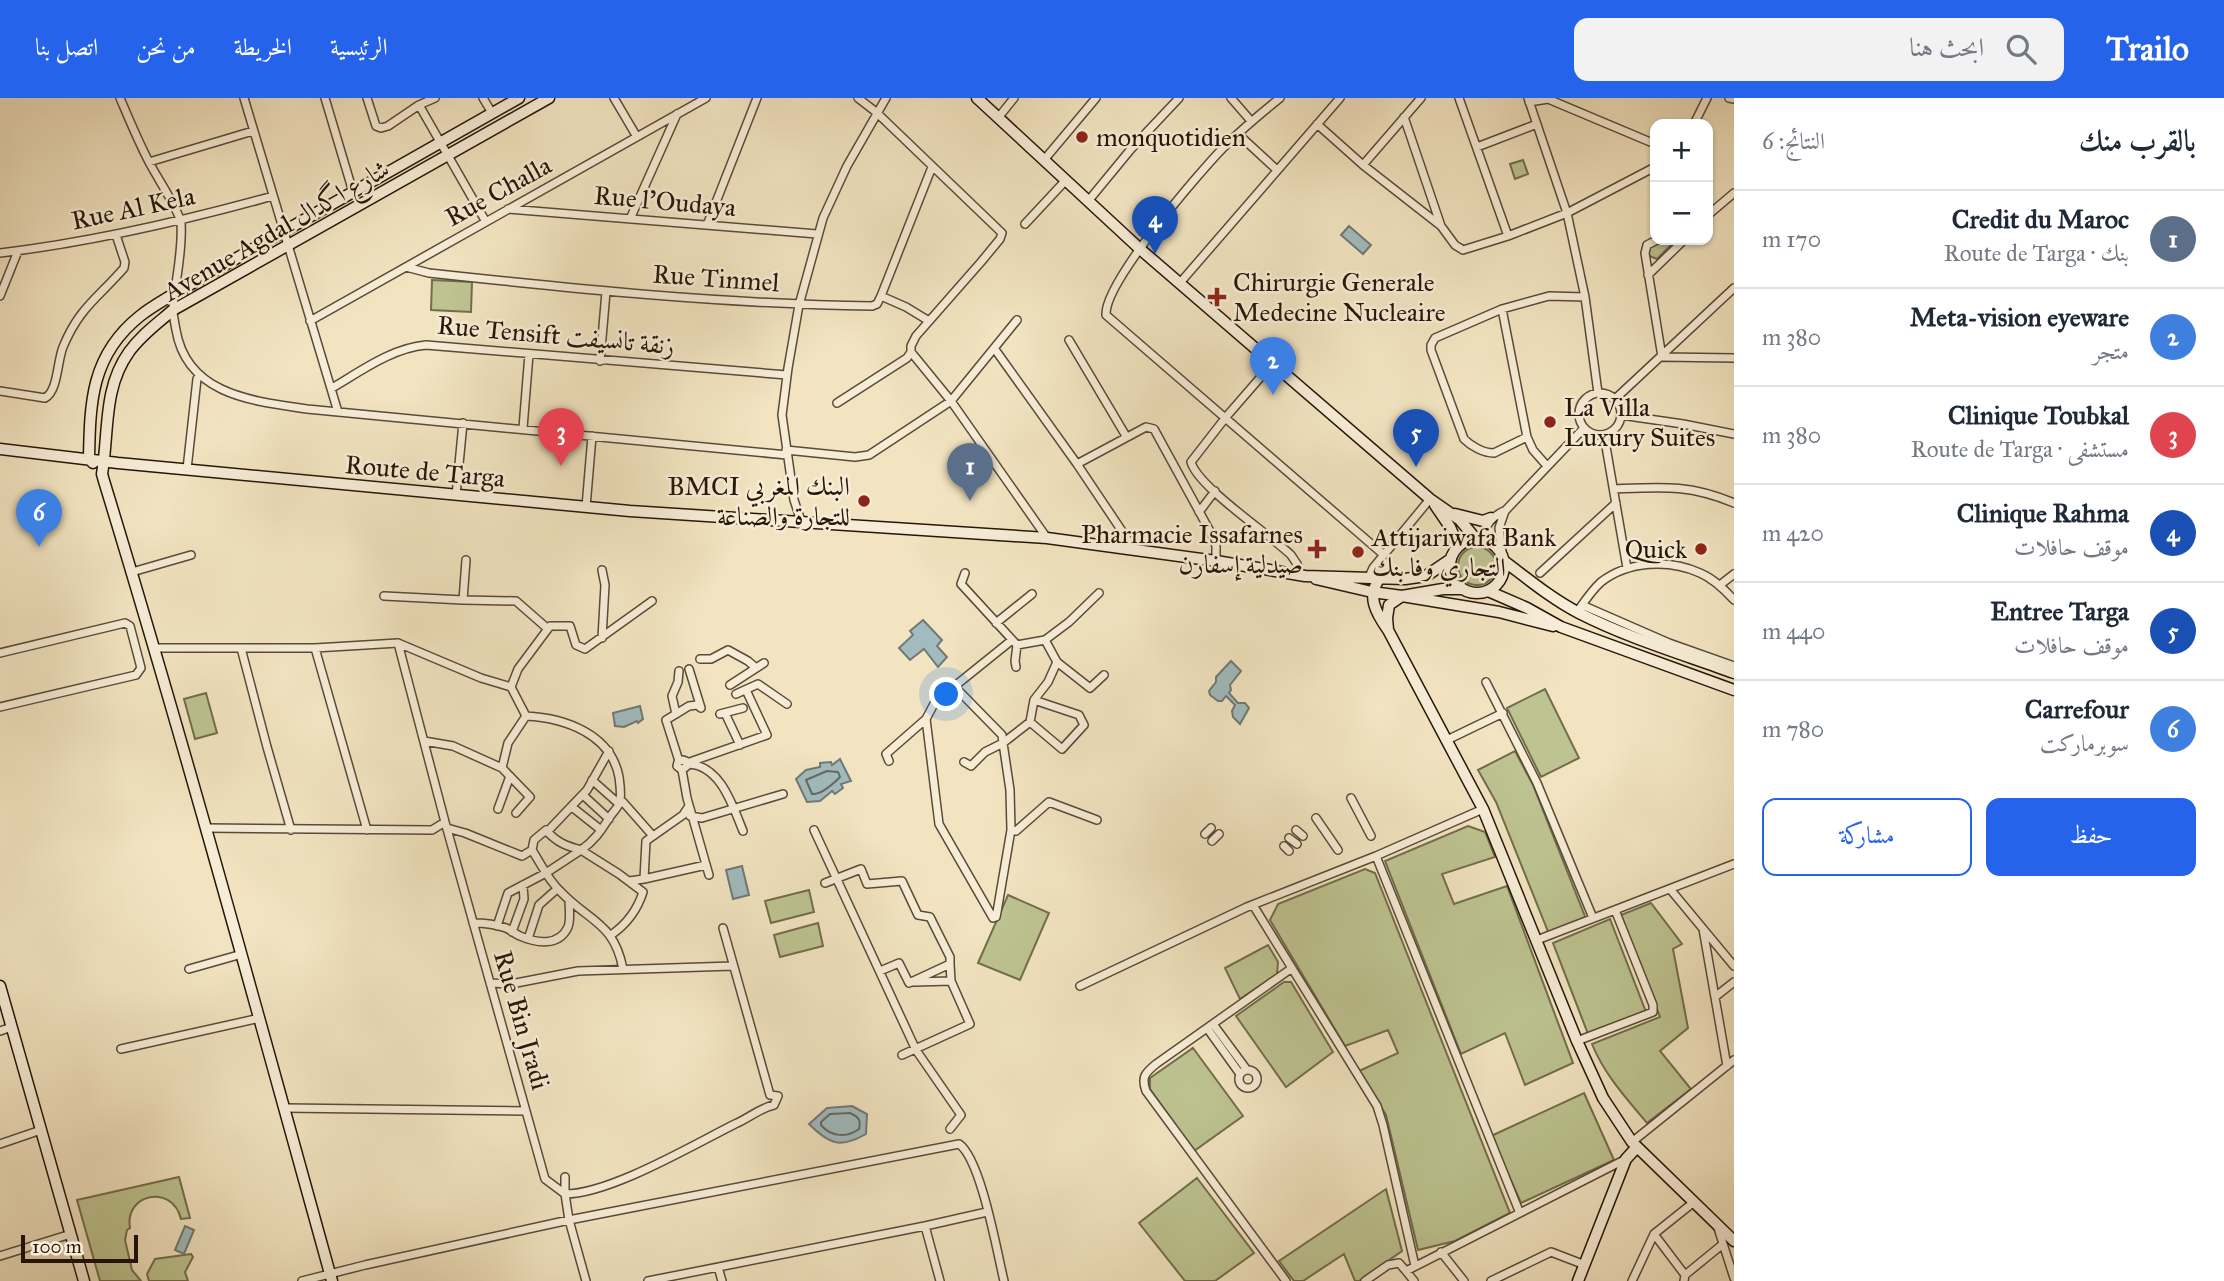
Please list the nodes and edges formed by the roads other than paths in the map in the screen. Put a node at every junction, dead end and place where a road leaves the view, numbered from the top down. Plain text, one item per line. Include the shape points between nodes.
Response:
1 (244, 98) edge
2 (325, 98) edge
3 (367, 98) edge
4 (435, 98) edge
5 (483, 98) edge
6 (519, 98) edge
7 (550, 98) edge
8 (614, 98) edge
9 (706, 98) edge
10 (757, 98) edge
11 (858, 98) edge
12 (886, 98) edge
13 (977, 98) edge
14 (1014, 98) edge
15 (1096, 98) edge
16 (1179, 98) edge
17 (1231, 98) edge
18 (1280, 98) edge
19 (1340, 98) edge
20 (1421, 98) edge
21 (1459, 98) edge
22 (1548, 98) edge
23 (1707, 98) edge
24 (122, 99) edge
25 (1528, 100) edge
26 (531, 102) edge
27 (419, 105) junction
28 (876, 112) junction
29 (492, 113) junction
30 (677, 114) junction
31 (1404, 117) junction
32 (998, 118) junction
33 (1696, 119) edge
34 (1251, 121) junction
35 (1317, 124) junction
36 (1537, 124) junction
37 (253, 131) junction
38 (1238, 134) junction
39 (637, 137) junction
40 (441, 142) junction
41 (1650, 142) edge
42 (1477, 147) junction
43 (449, 155) junction
44 (1044, 160) junction
45 (149, 162) junction
46 (1363, 165) junction
47 (932, 167) junction
48 (1277, 170) junction
49 (1650, 170) edge
50 (1066, 180) junction
51 (353, 192) junction
52 (1734, 192) edge
53 (273, 196) junction
54 (1089, 200) junction
55 (508, 209) junction
56 (1713, 211) edge
57 (1567, 213) junction
58 (630, 219) junction
59 (181, 221) junction
60 (486, 222) junction
61 (1026, 224) dead end
62 (707, 225) junction
63 (1441, 226) junction
64 (283, 232) junction
65 (817, 234) junction
66 (116, 235) junction
67 (1508, 236) junction
68 (1650, 244) edge
69 (1679, 245) edge
70 (288, 246) junction
71 (1140, 249) junction
72 (18, 251) junction
73 (0, 253) edge
74 (406, 267) junction
75 (1648, 275) junction
76 (1178, 284) junction
77 (1734, 288) edge
78 (177, 292) junction
79 (606, 292) junction
80 (0, 296) edge
81 (881, 296) junction
82 (1585, 297) junction
83 (799, 305) junction
84 (1503, 309) junction
85 (173, 310) junction
86 (1017, 320) dead end
87 (310, 321) junction
88 (929, 321) junction
89 (1069, 340) dead end
90 (994, 348) junction
91 (911, 352) junction
92 (529, 354) junction
93 (1662, 356) junction
94 (1734, 358) edge
95 (600, 361) junction
96 (1272, 364) junction
97 (787, 375) junction
98 (197, 379) dead end
99 (332, 388) junction
100 (0, 391) edge
101 (1598, 393) junction
102 (1615, 399) junction
103 (951, 401) junction
104 (836, 403) dead end
105 (338, 412) junction
106 (1621, 415) junction
107 (1226, 417) junction
108 (463, 423) junction
109 (523, 428) junction
110 (1584, 428) junction
111 (1604, 435) junction
112 (1734, 435) edge
113 (592, 436) junction
114 (1126, 436) junction
115 (1527, 437) junction
116 (0, 449) edge
117 (786, 452) junction
118 (89, 459) junction
119 (104, 461) junction
120 (1077, 464) junction
121 (1548, 466) junction
122 (187, 469) junction
123 (1194, 469) junction
124 (102, 474) junction
125 (1182, 480) junction
126 (1614, 489) junction
127 (1214, 491) junction
128 (456, 495) junction
129 (1430, 499) junction
130 (1616, 503) junction
131 (1734, 503) edge
132 (586, 507) junction
133 (1505, 511) junction
134 (1199, 512) junction
135 (1450, 512) junction
136 (1491, 518) junction
137 (801, 521) junction
138 (1047, 538) junction
139 (1478, 538) junction
140 (1458, 546) junction
141 (1134, 549) junction
142 (191, 555) dead end
143 (1384, 555) junction
144 (1503, 556) junction
145 (1451, 559) junction
146 (466, 560) dead end
147 (1216, 561) junction
148 (1627, 568) junction
149 (602, 570) dead end
150 (132, 572) junction
151 (965, 573) dead end
152 (1540, 573) dead end
153 (1734, 574) edge
154 (1303, 576) junction
155 (1374, 578) junction
156 (1720, 585) junction
157 (1462, 589) junction
158 (1488, 591) junction
159 (1372, 592) junction
160 (1100, 593) dead end
161 (1032, 594) dead end
162 (384, 596) dead end
163 (1402, 596) junction
164 (463, 600) junction
165 (1734, 600) edge
166 (652, 601) dead end
167 (1579, 608) junction
168 (996, 623) junction
169 (1561, 627) junction
170 (548, 629) junction
171 (1388, 630) junction
172 (602, 638) junction
173 (1045, 639) junction
174 (1014, 642) junction
175 (398, 643) junction
176 (155, 648) junction
177 (242, 648) junction
178 (315, 648) junction
179 (0, 653) edge
180 (700, 659) dead end
181 (1057, 662) junction
182 (764, 663) dead end
183 (1734, 666) edge
184 (1016, 667) dead end
185 (756, 668) junction
186 (689, 669) dead end
187 (679, 671) dead end
188 (1734, 673) edge
189 (1104, 675) dead end
190 (1486, 682) dead end
191 (730, 685) dead end
192 (511, 687) junction
193 (955, 687) junction
194 (746, 690) junction
195 (1734, 690) edge
196 (736, 694) dead end
197 (1034, 700) junction
198 (787, 704) dead end
199 (0, 707) edge
200 (743, 708) dead end
201 (676, 713) junction
202 (1503, 713) junction
203 (526, 716) junction
204 (926, 719) junction
205 (1030, 722) junction
206 (1447, 740) junction
207 (424, 741) junction
208 (1003, 743) junction
209 (740, 745) junction
210 (609, 751) junction
211 (889, 761) dead end
212 (964, 762) dead end
213 (684, 764) junction
214 (502, 768) junction
215 (510, 776) junction
216 (592, 780) junction
217 (783, 794) dead end
218 (583, 795) junction
219 (1351, 798) dead end
220 (619, 804) junction
221 (690, 806) junction
222 (572, 807) junction
223 (733, 808) junction
224 (498, 809) dead end
225 (1483, 809) junction
226 (516, 813) dead end
227 (683, 816) junction
228 (692, 816) junction
229 (609, 818) junction
230 (1316, 818) dead end
231 (1097, 820) dead end
232 (446, 825) junction
233 (206, 828) junction
234 (291, 830) junction
235 (367, 830) junction
236 (601, 830) junction
237 (814, 830) dead end
238 (1011, 830) junction
239 (1296, 830) dead end
240 (743, 831) dead end
241 (547, 832) junction
242 (1219, 834) dead end
243 (653, 836) junction
244 (1303, 836) dead end
245 (1371, 836) dead end
246 (1289, 838) dead end
247 (1212, 841) dead end
248 (1297, 844) dead end
249 (532, 850) junction
250 (581, 850) junction
251 (1338, 850) dead end
252 (1376, 856) junction
253 (706, 864) junction
254 (1733, 866) edge
255 (546, 873) junction
256 (709, 875) dead end
257 (644, 879) junction
258 (836, 880) junction
259 (629, 881) junction
260 (825, 883) dead end
261 (523, 885) junction
262 (557, 889) junction
263 (1670, 889) junction
264 (569, 900) junction
265 (1253, 905) junction
266 (1615, 910) junction
267 (1593, 918) junction
268 (473, 923) junction
269 (497, 926) junction
270 (723, 928) dead end
271 (1703, 929) junction
272 (512, 932) junction
273 (611, 935) junction
274 (528, 939) junction
275 (1537, 940) junction
276 (242, 954) junction
277 (950, 964) junction
278 (733, 966) junction
279 (1734, 967) edge
280 (1292, 968) junction
281 (189, 969) dead end
282 (623, 969) junction
283 (880, 971) junction
284 (909, 982) junction
285 (951, 982) junction
286 (1734, 982) edge
287 (490, 983) junction
288 (0, 986) edge
289 (1080, 986) dead end
290 (1715, 997) junction
291 (260, 1018) junction
292 (1210, 1026) junction
293 (12, 1027) junction
294 (0, 1031) edge
295 (1577, 1041) junction
296 (121, 1049) dead end
297 (916, 1050) junction
298 (902, 1055) dead end
299 (1734, 1060) edge
300 (1727, 1066) junction
301 (1243, 1072) dead end
302 (285, 1108) junction
303 (526, 1111) junction
304 (950, 1129) dead end
305 (41, 1130) junction
306 (0, 1144) edge
307 (1634, 1144) junction
308 (1626, 1159) junction
309 (565, 1177) dead end
310 (565, 1194) junction
311 (1694, 1202) junction
312 (1520, 1211) junction
313 (987, 1212) junction
314 (569, 1220) junction
315 (925, 1226) junction
316 (71, 1234) junction
317 (1654, 1234) junction
318 (1729, 1242) edge
319 (1441, 1252) junction
320 (0, 1256) edge
321 (1585, 1265) junction
322 (1415, 1266) junction
323 (719, 1267) junction
324 (1406, 1270) junction
325 (331, 1277) edge
326 (1684, 1278) edge
327 (1734, 1278) edge
328 (1502, 1279) edge
329 (84, 1281) edge
330 (302, 1281) edge
331 (586, 1281) edge
332 (648, 1281) edge
333 (722, 1281) edge
334 (940, 1281) edge
335 (1004, 1281) edge
336 (1286, 1281) edge
337 (1365, 1281) edge
338 (1414, 1281) edge
339 (1464, 1281) edge
340 (1490, 1281) edge
341 (1578, 1281) edge
342 (1632, 1281) edge

1 - 37 street
2 - 51 street
3 - 27 street via 381,128
4 - 27 street
5 - 29 street
6 - 29 street, Avenue Agdal شارع اگدال
7 - 26 street, Avenue Agdal شارع اگدال
8 - 39 street
9 - 30 street, Rue Challa
10 - 62 street
11 - 28 street
12 - 28 street
13 - 32 street
14 - 32 street
15 - 44 street
16 - 54 street
17 - 34 street
18 - 34 street
19 - 35 street
20 - 31 street
21 - 42 street
22 - 25 street
22 - 41 street
23 - 33 street
24 - 45 street
25 - 36 street
26 - 43 street, Avenue Agdal شارع اگدال
27 - 40 street
28 - 47 street
28 - 65 street
29 - 40 street, Avenue Agdal شارع اگدال
30 - 39 street, Rue Challa
30 - 58 street
31 - 46 street
31 - 63 street
32 - 44 street
34 - 38 street
35 - 46 street
35 - 48 street
36 - 42 street
36 - 57 street
37 - 45 street
37 - 53 street
38 - 48 street
38 - 71 street
39 - 55 street, Rue Challa
40 - 43 street
40 - 51 street, Avenue Agdal شارع اگدال
42 - 67 street
43 - 60 street
43 - 70 street, Avenue Agdal شارع اگدال
44 - 50 street
45 - 59 street
46 - 63 street
47 - 81 street
47 - 88 street via 999,228 1002,236
48 - 76 street
49 - 57 street
50 - 54 street
50 - 61 street
51 - 64 street, Avenue Agdal شارع اگدال
52 - 56 street
53 - 59 street, Rue Al Kela
53 - 64 street
54 - 71 street
55 - 58 street, Rue l'Oudaya
55 - 60 street, Rue Challa
57 - 67 street
57 - 82 street
58 - 62 street, Rue l'Oudaya
59 - 66 street, Rue Al Kela
59 - 78 street
60 - 74 street, Rue Challa
62 - 65 street, Rue l'Oudaya
63 - 67 street via 1463,250
64 - 70 street
64 - 78 street, Avenue Agdal شارع اگدال
65 - 83 street
66 - 72 street, Rue Al Kela
66 - 100 street via 124,268 77,319 62,350 52,392 45,398
68 - 75 street via 1645,249
69 - 75 street
70 - 85 street, Avenue Agdal شارع اگدال
70 - 87 street
71 - 76 street
71 - 107 street via 1107,304 1106,315
72 - 73 street, Rue Al Kela
72 - 80 street
74 - 79 street, Rue Tinmel
74 - 87 street, Rue Challa
75 - 93 street
76 - 96 street
77 - 93 street
78 - 85 street
78 - 118 street, Avenue Agdal شارع اگدال via 141,315 113,344 94,387
79 - 83 street, Rue Tinmel
79 - 95 street
81 - 83 street, Rue Tinmel via 872,306
81 - 88 street
82 - 84 street via 1549,296
82 - 101 street
83 - 97 street
84 - 115 street
84 - 115 street via 1435,338 1431,350 1470,445 1494,453
85 - 105 street via 181,352 212,386 282,405
85 - 119 street, Avenue Agdal شارع اگدال via 140,338 119,370 108,410
86 - 90 street
87 - 99 street
88 - 91 street via 913,341
89 - 114 street
90 - 103 street
90 - 120 street
91 - 103 street
91 - 104 street
92 - 95 street, Rue Tensift زنقة تانسيفت
92 - 99 street, Rue Tensift زنقة تانسيفت via 416,346 393,353
92 - 109 street
93 - 94 street
93 - 102 street
95 - 97 street, Rue Tensift زنقة تانسيفت
96 - 107 street
96 - 129 street
97 - 117 street via 782,415
98 - 122 street
99 - 105 street
101 - 102 street
101 - 110 street via 1581,406
102 - 106 street
103 - 117 street via 864,457
103 - 138 street
105 - 108 street
106 - 111 street via 1616,428
106 - 112 street
107 - 123 street via 1192,458
107 - 143 street
108 - 109 street
108 - 128 street
109 - 113 street
110 - 111 street
110 - 121 street
111 - 126 street
113 - 117 street
113 - 132 street
114 - 120 street
114 - 125 street via 1146,426 1154,429
115 - 121 street
116 - 118 street, Route de Targa
117 - 137 street
118 - 119 street, Route de Targa
118 - 124 street
119 - 122 street, Route de Targa
119 - 124 street, Avenue Agdal شارع اگدال
120 - 141 street
121 - 133 street
122 - 128 street, Route de Targa
123 - 125 street
123 - 127 street
124 - 150 street
125 - 134 street
126 - 130 street
126 - 131 street via 1674,487
127 - 134 street
127 - 154 street via 1291,555
128 - 132 street, Route de Targa
129 - 135 street
129 - 140 street
129 - 143 street
130 - 148 street
130 - 152 street
132 - 137 street, Route de Targa
133 - 136 street
133 - 144 street via 1499,528
134 - 147 street via 1216,546
135 - 136 street via 1483,521
135 - 139 street
136 - 139 street
137 - 138 street, Route de Targa
138 - 141 street, Route de Targa
139 - 140 street
139 - 144 street via 1493,543
140 - 145 street
141 - 147 street, Route de Targa
142 - 150 street
143 - 155 street via 1373,568
144 - 158 street via 1501,580
144 - 167 street via 1531,581
145 - 155 street, Route de Targa via 1426,576
145 - 157 street via 1452,576
146 - 164 street
147 - 154 street, Route de Targa
148 - 156 street via 1678,566
148 - 167 street via 1599,584
149 - 172 street
150 - 176 street
151 - 168 street via 961,584
153 - 156 street
154 - 155 street, Route de Targa
154 - 159 street, Route de Targa
155 - 159 street
156 - 165 street
157 - 158 street
157 - 163 street, Route de Targa
158 - 169 street
159 - 163 street, Route de Targa
159 - 171 street via 1377,613
160 - 173 street
161 - 168 street
162 - 164 street
163 - 169 street
163 - 171 street via 1389,605
164 - 170 street via 516,601
166 - 172 street
167 - 183 street
167 - 188 street via 1613,629
168 - 174 street
169 - 195 street
170 - 172 street via 570,626 576,645 585,649
170 - 192 street via 518,669
171 - 206 street
173 - 174 street
173 - 181 street
174 - 184 street
174 - 193 street
175 - 178 street
175 - 192 street
175 - 207 street, Rue Bin Jradi
176 - 177 street
176 - 233 street
177 - 178 street
177 - 234 street
178 - 235 street
179 - 199 street via 125,623 130,626 141,668 136,675
180 - 185 street via 728,650
181 - 189 street via 1090,688
181 - 197 street
182 - 185 street
185 - 191 street
186 - 201 street via 701,708 689,706
187 - 201 street via 672,696
190 - 202 street
192 - 203 street
193 - 204 street via 935,702
193 - 208 street via 1002,735
194 - 196 street
194 - 198 street via 758,684
194 - 209 street via 767,735
197 - 205 street
197 - 205 street via 1079,715 1084,725 1062,749
200 - 209 street via 723,713
201 - 213 street via 666,720
202 - 206 street
202 - 267 street via 1538,783
203 - 210 street via 584,729
203 - 214 street via 508,743
204 - 211 street via 886,754
204 - 238 street via 939,824 993,918
205 - 208 street
206 - 225 street
207 - 214 street via 453,747
207 - 232 street, Rue Bin Jradi
208 - 212 street via 971,766
208 - 238 street
209 - 213 street
210 - 216 street
210 - 220 street via 618,774
213 - 221 street
213 - 223 street via 706,771 722,785
214 - 215 street
215 - 224 street
215 - 226 street via 530,797
216 - 218 street
216 - 220 street
217 - 223 street
218 - 222 street
218 - 229 street
219 - 245 street
220 - 229 street
220 - 243 street via 624,802
221 - 227 street
221 - 228 street
222 - 236 street
222 - 241 street
223 - 228 street via 702,818
223 - 240 street
225 - 252 street
225 - 275 street
227 - 228 street
227 - 243 street
228 - 253 street
229 - 236 street
230 - 251 street
231 - 238 street via 1049,802 1016,831
232 - 235 street via 432,830
232 - 249 street via 522,856
232 - 268 street, Rue Bin Jradi
233 - 234 street
233 - 276 street
234 - 235 street
236 - 250 street via 592,844
237 - 258 street
239 - 244 street
241 - 249 street via 534,840
241 - 250 street via 564,845
242 - 247 street
243 - 257 street via 646,841
246 - 248 street
249 - 255 street
250 - 255 street
250 - 259 street
252 - 265 street
252 - 312 street
253 - 256 street
253 - 257 street
254 - 263 street
255 - 261 street
255 - 262 street
257 - 259 street
258 - 260 street
258 - 277 street via 860,869 867,884 902,881 918,915 930,917
258 - 283 street
259 - 273 street via 643,892 639,905
261 - 269 street via 508,893
261 - 272 street via 524,899
262 - 264 street
262 - 274 street via 539,905
263 - 266 street
263 - 271 street
264 - 273 street
264 - 274 street via 568,929 551,942
265 - 280 street
265 - 289 street
266 - 267 street
266 - 295 street via 1653,1012
267 - 275 street
268 - 269 street
268 - 287 street, Rue Bin Jradi
269 - 272 street
270 - 278 street
271 - 279 street
271 - 290 street
272 - 274 street
273 - 282 street
275 - 295 street
276 - 281 street
276 - 291 street
277 - 284 street
277 - 285 street
278 - 282 street
278 - 310 street via 770,1095 778,1096 775,1105 631,1175 579,1194
280 - 292 street
280 - 322 street via 1379,1112
282 - 287 street
283 - 284 street via 899,963
283 - 297 street
284 - 285 street
285 - 297 street via 970,1024
286 - 290 street
287 - 303 street, Rue Bin Jradi
288 - 293 street
290 - 300 street
291 - 296 street
291 - 302 street
292 - 301 street
292 - 336 street via 1145,1073 1143,1083
293 - 294 street
293 - 305 street
295 - 307 street via 1603,1098
297 - 298 street
297 - 304 street via 961,1115
299 - 300 street
300 - 307 street
302 - 303 street
302 - 325 street
303 - 310 street, Rue Bin Jradi via 545,1179
305 - 306 street
305 - 316 street
307 - 308 street
307 - 311 street
308 - 312 street
308 - 321 street
309 - 310 street
310 - 314 street
311 - 317 street
311 - 318 street
312 - 319 street
313 - 314 street via 970,1156 953,1144
313 - 315 street
313 - 335 street
314 - 325 street
314 - 331 street
315 - 323 street
315 - 334 street
316 - 320 street
316 - 329 street
317 - 326 street
317 - 342 street
318 - 326 street
318 - 327 street
319 - 322 street
319 - 339 street
321 - 328 street via 1551,1252
321 - 341 street
322 - 324 street
323 - 332 street
323 - 333 street
324 - 337 street via 1392,1263
324 - 338 street
325 - 330 street
328 - 340 street

